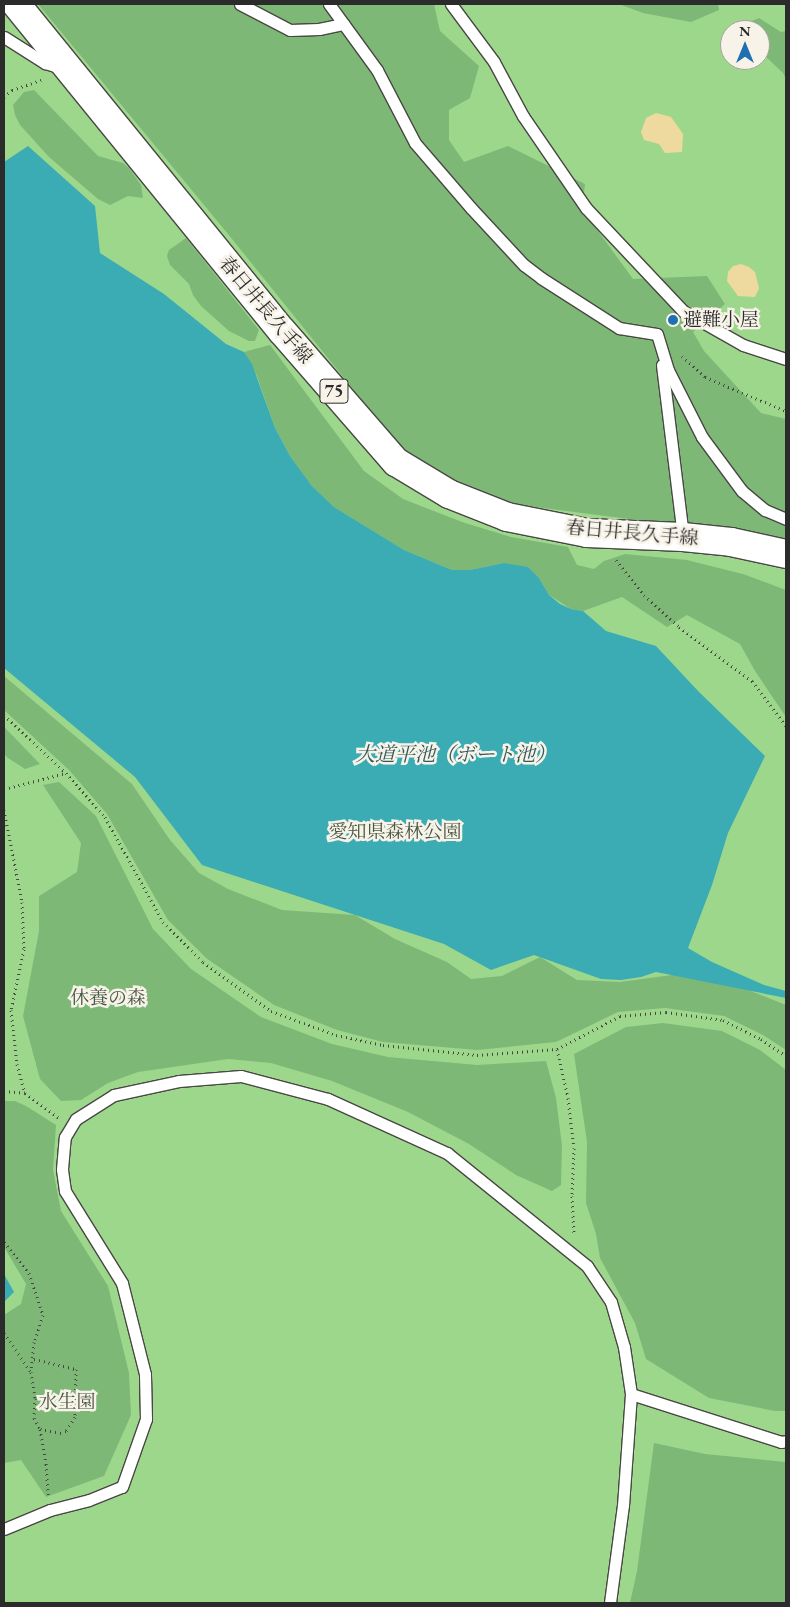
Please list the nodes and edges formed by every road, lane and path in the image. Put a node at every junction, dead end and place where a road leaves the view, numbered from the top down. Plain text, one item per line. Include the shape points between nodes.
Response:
1 (16, 4) edge
2 (240, 4) edge
3 (329, 4) edge
4 (451, 4) edge
5 (343, 24) junction
6 (4, 37) edge
7 (70, 71) junction
8 (44, 79) dead end
9 (4, 97) edge
10 (657, 334) junction
11 (786, 359) edge
12 (786, 411) edge
13 (786, 519) edge
14 (683, 538) junction
15 (786, 554) edge
16 (626, 569) dead end
17 (4, 715) edge
18 (786, 726) edge
19 (66, 773) junction
20 (4, 789) edge
21 (4, 810) edge
22 (557, 1049) junction
23 (786, 1056) edge
24 (4, 1091) edge
25 (25, 1093) junction
26 (70, 1128) junction
27 (4, 1242) edge
28 (578, 1258) junction
29 (4, 1333) edge
30 (34, 1359) junction
31 (31, 1372) junction
32 (631, 1394) junction
33 (40, 1429) junction
34 (786, 1441) edge
35 (41, 1514) junction
36 (4, 1529) edge
37 (610, 1603) edge

1 - 7 main road, 春日井長久手線 / 75
2 - 5 lane via 290,30
3 - 5 lane
4 - 11 lane via 494,62 523,116 592,215 683,311 742,345
5 - 10 lane via 377,70 415,142 524,265 619,328
6 - 7 lane via 45,63
7 - 14 main road, 春日井長久手線 / 75 via 282,331 396,462 448,494 507,517 587,534
8 - 9 path via 12,90
10 - 12 path via 704,377
10 - 13 lane via 668,370 702,437 742,492 765,510
10 - 14 lane
14 - 15 main road, 春日井長久手線 / 75 via 731,542
16 - 18 path via 644,595 679,627 752,681
17 - 19 path
19 - 20 path
19 - 22 path via 105,818 163,922 203,962 271,1011 336,1035 383,1046 476,1055
21 - 25 path via 22,902 24,948 10,1010 17,1064
22 - 23 path via 620,1016 666,1012 723,1020
22 - 28 path via 568,1098 574,1148 572,1196
24 - 25 path
25 - 26 path
26 - 28 lane via 76,1119 114,1095 179,1081 241,1076 328,1099 447,1153
26 - 35 lane via 65,1137 62,1169 65,1190 122,1283 145,1374 146,1419 122,1487
27 - 30 path via 29,1274 43,1315 34,1342
28 - 32 lane via 611,1302 624,1347
29 - 31 path
30 - 31 path
30 - 33 path via 76,1369 75,1417 61,1433
31 - 33 path via 34,1418
32 - 34 lane
32 - 37 lane via 623,1505
33 - 35 path via 48,1494
35 - 36 lane

